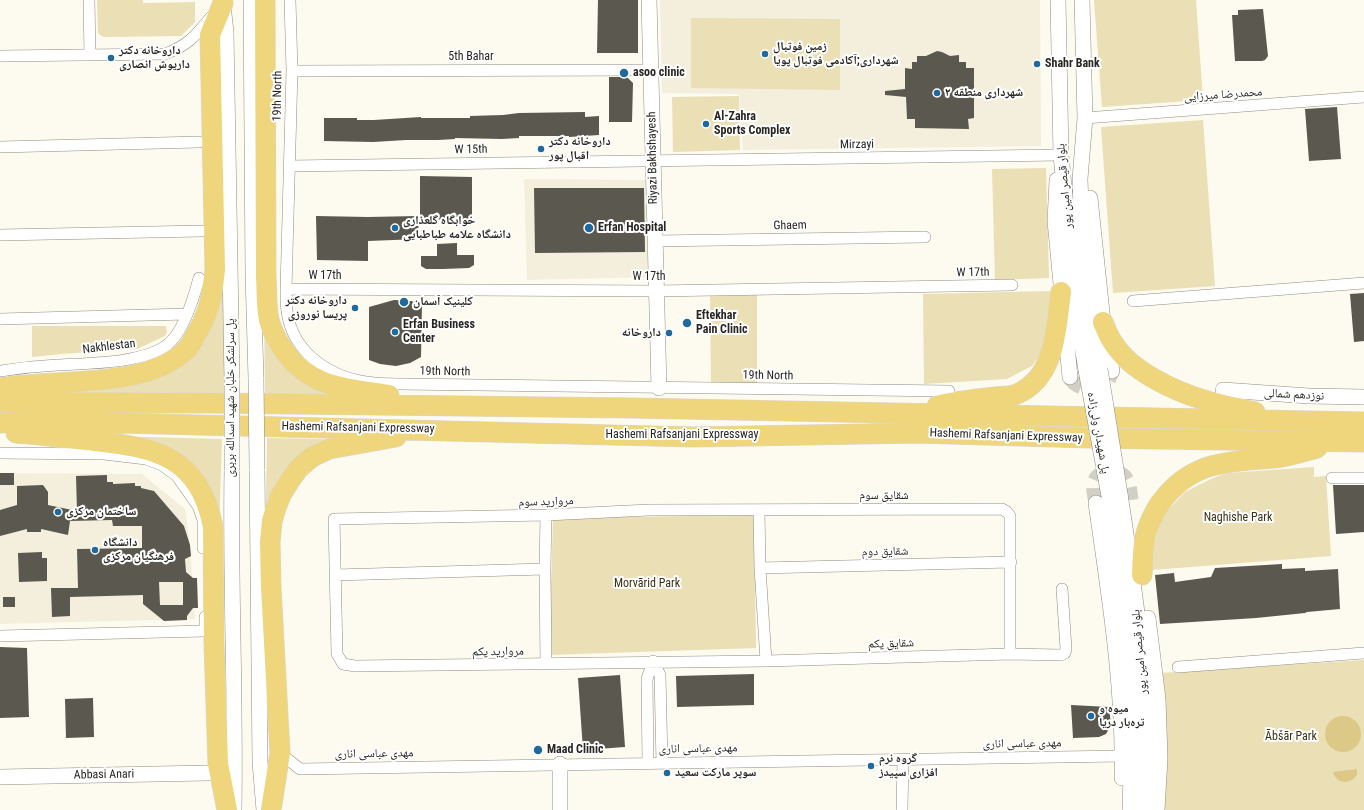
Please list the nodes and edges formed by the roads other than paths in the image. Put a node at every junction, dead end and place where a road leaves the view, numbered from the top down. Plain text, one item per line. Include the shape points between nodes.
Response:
1 (89, 0) edge
2 (252, 0) edge
3 (265, 0) edge
4 (290, 0) edge
5 (649, 0) edge
6 (1058, 0) edge
7 (1082, 0) edge
8 (223, 1) edge
9 (90, 55) junction
10 (0, 56) edge
11 (651, 70) junction
12 (292, 71) junction
13 (1364, 97) edge
14 (1085, 118) junction
15 (199, 142) dead end
16 (0, 147) edge
17 (1082, 150) junction
18 (1061, 155) junction
19 (653, 161) junction
20 (290, 166) junction
21 (202, 232) dead end
22 (0, 235) edge
23 (925, 237) dead end
24 (655, 241) junction
25 (199, 278) dead end
26 (1364, 283) edge
27 (1012, 285) dead end
28 (286, 289) junction
29 (656, 290) junction
30 (1061, 292) junction
31 (1133, 301) dead end
32 (187, 314) junction
33 (0, 319) edge
34 (1103, 322) junction
35 (1099, 370) junction
36 (0, 371) edge
37 (1070, 377) dead end
38 (0, 388) edge
39 (659, 388) junction
40 (1224, 390) dead end
41 (949, 391) dead end
42 (1364, 397) edge
43 (0, 402) edge
44 (462, 406) junction
45 (909, 414) junction
46 (1292, 421) junction
47 (1364, 422) edge
48 (0, 423) edge
49 (438, 430) junction
50 (0, 431) edge
51 (1342, 441) junction
52 (1364, 442) edge
53 (0, 453) edge
54 (1332, 478) dead end
55 (1364, 478) edge
56 (1114, 498) junction
57 (759, 510) junction
58 (546, 516) junction
59 (1011, 562) junction
60 (760, 568) junction
61 (545, 569) junction
62 (335, 575) junction
63 (1142, 575) junction
64 (1062, 589) dead end
65 (0, 636) edge
66 (1364, 653) edge
67 (1010, 654) junction
68 (653, 661) junction
69 (766, 661) junction
70 (546, 664) junction
71 (1178, 667) dead end
72 (280, 753) junction
73 (1122, 756) junction
74 (903, 759) junction
75 (648, 763) junction
76 (662, 763) junction
77 (560, 764) junction
78 (208, 773) dead end
79 (0, 777) edge
80 (227, 810) edge
81 (234, 810) edge
82 (264, 810) edge
83 (271, 810) edge
84 (560, 810) edge
85 (902, 810) edge
86 (1121, 810) edge
87 (1130, 810) edge
88 (1142, 810) edge
89 (1157, 810) edge

1 - 9 street
2 - 82 main road, پل سرلشکر خلبان شهید اسدالله بربری, bridge via 260,762
3 - 44 highway via 266,277 269,318 275,336 292,362 315,379 331,385
4 - 12 street, 19th North
5 - 11 main road, Riyazi Bakhshayesh
6 - 18 main road, بلوار قیصر امین پور
7 - 14 main road, بلوار قیصر امین پور
8 - 9 street via 193,38 175,50 165,54
8 - 38 highway via 210,35 215,270 211,302 199,330 188,348 154,370 109,379
8 - 81 main road, پل سرلشکر خلبان شهید اسدالله بربری, bridge via 226,32 232,380
9 - 10 street
11 - 12 street, 5th Bahar
11 - 19 main road, Riyazi Bakhshayesh
12 - 20 street, 19th North
13 - 14 street, محمدرضا میرزایی
14 - 17 main road, بلوار قیصر امین پور
15 - 16 street
17 - 34 main road via 1089,190
17 - 35 main road, بلوار قیصر امین پور via 1080,179 1083,253
18 - 19 street, Mirzayi
18 - 30 main road via 1056,186 1055,221
18 - 35 main road, بلوار قیصر امین پور via 1076,310
19 - 20 street, W 15th
19 - 24 main road, Riyazi Bakhshayesh
20 - 28 street, 19th North
21 - 22 street
23 - 24 street, Ghaem
24 - 29 main road, Riyazi Bakhshayesh
25 - 32 street, Nakhlestan
26 - 31 street
27 - 29 street, W 17th
28 - 29 street, W 17th
28 - 39 street, 19th North via 286,311 292,332 299,344 327,370 346,377 365,382 400,384
29 - 39 main road, Riyazi Bakhshayesh
30 - 37 main road
30 - 45 highway via 1052,351 1042,373 1032,384 1016,394 952,402
32 - 33 street
32 - 36 street, Nakhlestan via 178,334 167,345 148,354 120,361
34 - 35 main road
34 - 46 highway via 1113,344 1121,353 1136,366 1174,388 1204,400
35 - 56 main road, پل شهیدان ولی‌زاده, bridge
39 - 41 street, 19th North
40 - 42 main road, نوزدهم شمالی
43 - 44 highway, Hashemi Rafsanjani Expressway
44 - 45 highway, Hashemi Rafsanjani Expressway
45 - 46 highway, Hashemi Rafsanjani Expressway
46 - 47 highway, Hashemi Rafsanjani Expressway
48 - 49 highway, Hashemi Rafsanjani Expressway via 117,422
49 - 51 highway, Hashemi Rafsanjani Expressway via 694,437 918,433
49 - 72 highway via 328,449 299,468 280,495 272,521 270,542
50 - 80 highway via 148,449 180,465 201,491 213,527 218,764
51 - 52 highway, Hashemi Rafsanjani Expressway
51 - 63 highway via 1284,456 1219,464 1201,469 1187,477 1159,504 1147,529
53 - 65 street via 126,456 162,465 177,476 198,506 203,520 205,631
54 - 55 street
56 - 63 main road
56 - 73 main road via 1114,631 1121,704
56 - 87 main road, بلوار قیصر امین پور via 1130,646 1133,711
56 - 88 main road, بلوار قیصر امین پور via 1133,577 1144,679 1146,735
57 - 58 street, مروارید سوم via 649,510
57 - 59 street, شقایق سوم via 1002,509 1010,516
57 - 60 street
58 - 61 street
58 - 62 street, مروارید سوم via 334,519
59 - 60 street, شقایق دوم
59 - 67 street
60 - 69 street
61 - 62 street
61 - 70 street
62 - 70 street, مروارید یکم via 337,654 343,664
63 - 89 main road via 1158,699 1160,758
64 - 67 street, شقایق یکم via 1065,653 1061,656
66 - 71 street
67 - 69 street, شقایق یکم
68 - 69 street, شقایق یکم
68 - 70 street, مروارید یکم
68 - 75 street via 647,679
68 - 76 street via 660,675
72 - 77 street, مهدی عباسی اناری via 300,768
72 - 83 highway
73 - 74 street, مهدی عباسی اناری
73 - 86 main road
74 - 76 street, مهدی عباسی اناری
74 - 85 street
75 - 76 street, مهدی عباسی اناری
75 - 77 street, مهدی عباسی اناری
77 - 84 main road
78 - 79 main road, Abbasi Anari

